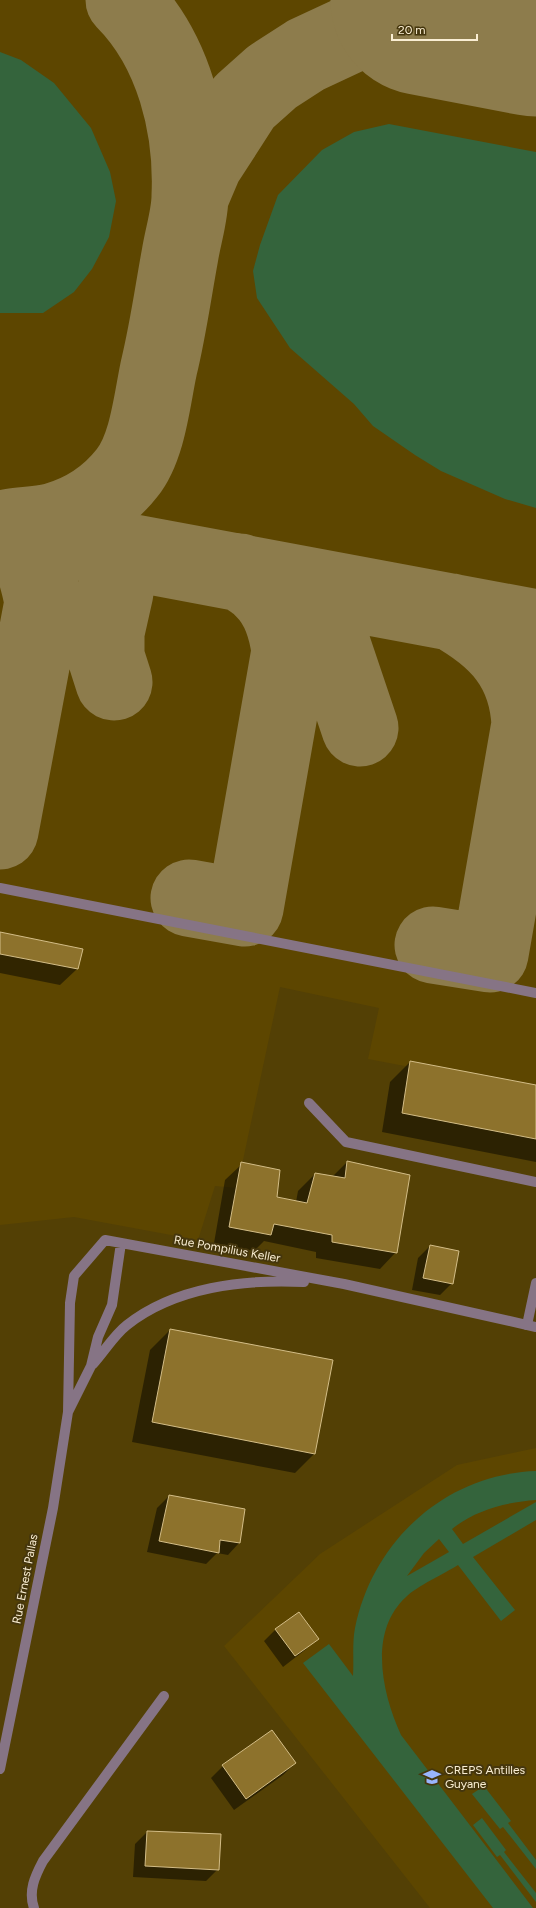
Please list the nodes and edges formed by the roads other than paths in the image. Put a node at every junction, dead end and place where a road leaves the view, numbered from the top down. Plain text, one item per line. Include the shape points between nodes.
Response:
1 (0, 888) edge
2 (536, 993) edge
3 (309, 1103) dead end
4 (536, 1182) edge
5 (105, 1240) joint
6 (121, 1244) junction
7 (536, 1283) edge
8 (344, 1284) junction
9 (532, 1326) edge
10 (91, 1366) junction
11 (68, 1412) junction
12 (164, 1696) dead end
13 (2, 1754) edge
14 (0, 1769) edge
15 (34, 1908) edge

1 - 2 street
3 - 4 street via 346,1142
5 - 6 street, Rue Pompilius Keller
5 - 11 street, Rue Ernest Pallas via 74,1276 70,1303
6 - 8 street, Rue Pompilius Keller
6 - 10 street, Rue Ernest Pallas via 112,1305 98,1337
7 - 9 street
8 - 9 street, Rue Pompilius Keller
8 - 10 street, Rue Pompilius Keller via 282,1281 222,1286 175,1297 150,1309 126,1326
10 - 11 street, Rue Ernest Pallas
11 - 13 street, Rue Ernest Pallas via 53,1508
12 - 15 street via 42,1861 32,1883
13 - 14 street, Rue Ernest Pallas

